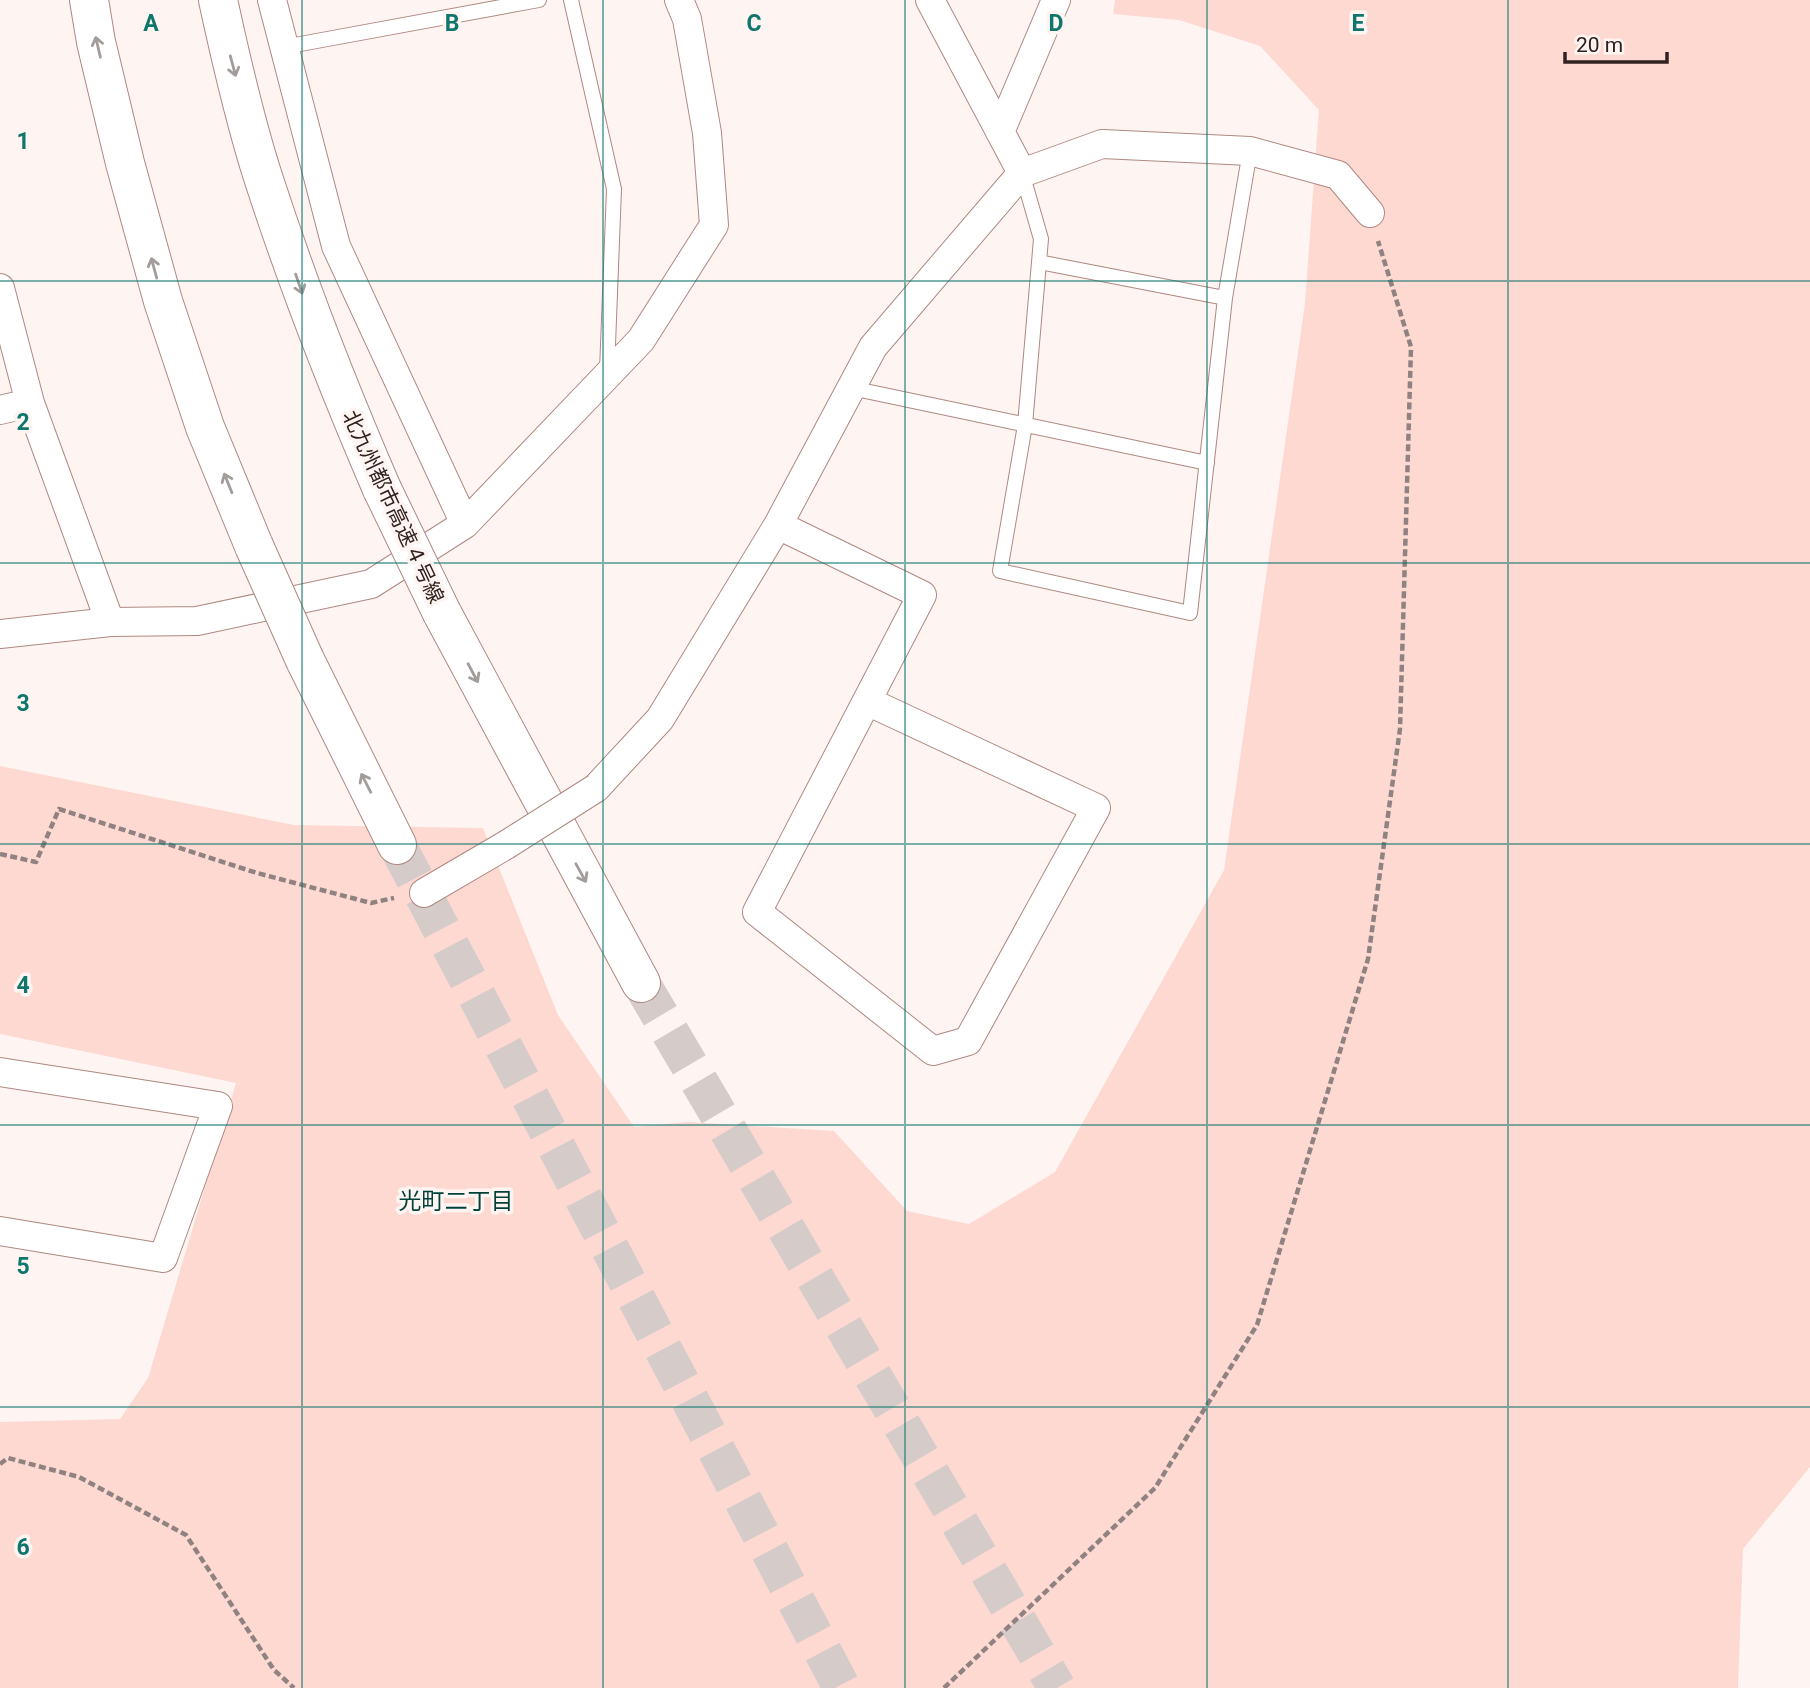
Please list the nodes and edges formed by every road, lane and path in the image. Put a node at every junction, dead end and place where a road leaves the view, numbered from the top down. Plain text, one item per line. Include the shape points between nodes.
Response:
1 (89, 0) edge
2 (218, 0) edge
3 (272, 0) edge
4 (539, 0) edge
5 (570, 0) edge
6 (679, 0) edge
7 (930, 0) edge
8 (1056, 0) edge
9 (284, 47) junction
10 (1000, 132) junction
11 (1250, 151) junction
12 (1022, 173) junction
13 (1370, 213) joint
14 (1039, 262) junction
15 (0, 288) edge
16 (1225, 298) junction
17 (607, 376) junction
18 (851, 388) junction
19 (30, 403) junction
20 (0, 410) edge
21 (1025, 425) junction
22 (1207, 463) junction
23 (465, 524) junction
24 (778, 524) junction
25 (110, 622) junction
26 (0, 634) edge
27 (867, 701) junction
28 (397, 845) tunnel mouth
29 (0, 854) edge
30 (424, 893) joint
31 (641, 983) tunnel mouth
32 (0, 1072) edge
33 (0, 1231) edge
34 (0, 1464) edge
35 (294, 1688) edge
36 (944, 1688) edge

28 -> 1 highway, bridge via 305,660 205,427 163,302
2 -> 31 highway, 北九州都市高速４号線, bridge via 263,178 334,377 382,489 442,612
3 - 9 street
4 - 9 lane
5 - 17 lane via 614,189
6 - 17 street via 687,19 707,132 714,225 641,340
7 - 10 street
8 - 10 street
9 - 23 street via 336,246
10 - 12 street
11 - 12 street via 1102,145
11 - 13 street via 1338,175
11 - 16 lane
12 - 14 lane via 1041,239
12 - 18 street via 873,347
13 - 36 path via 1411,347 1400,729 1368,959 1257,1325 1155,1488
14 - 16 lane
14 - 21 lane
15 - 19 street
16 - 22 lane
17 - 23 street
18 - 21 lane
18 - 24 street
19 - 20 street
19 - 25 street
21 - 22 lane
21 - 22 lane via 1000,570 1190,613
23 - 25 street via 371,584 197,621
24 - 27 street via 922,595
24 - 30 street, bridge via 660,719 596,788
25 - 26 street
27 - 27 street via 1096,808 968,1041 933,1051 757,912
29 - 30 path via 36,862 59,809 257,873 370,903
32 - 33 street via 218,1106 163,1258
34 - 35 path via 8,1458 79,1477 186,1535 274,1670

